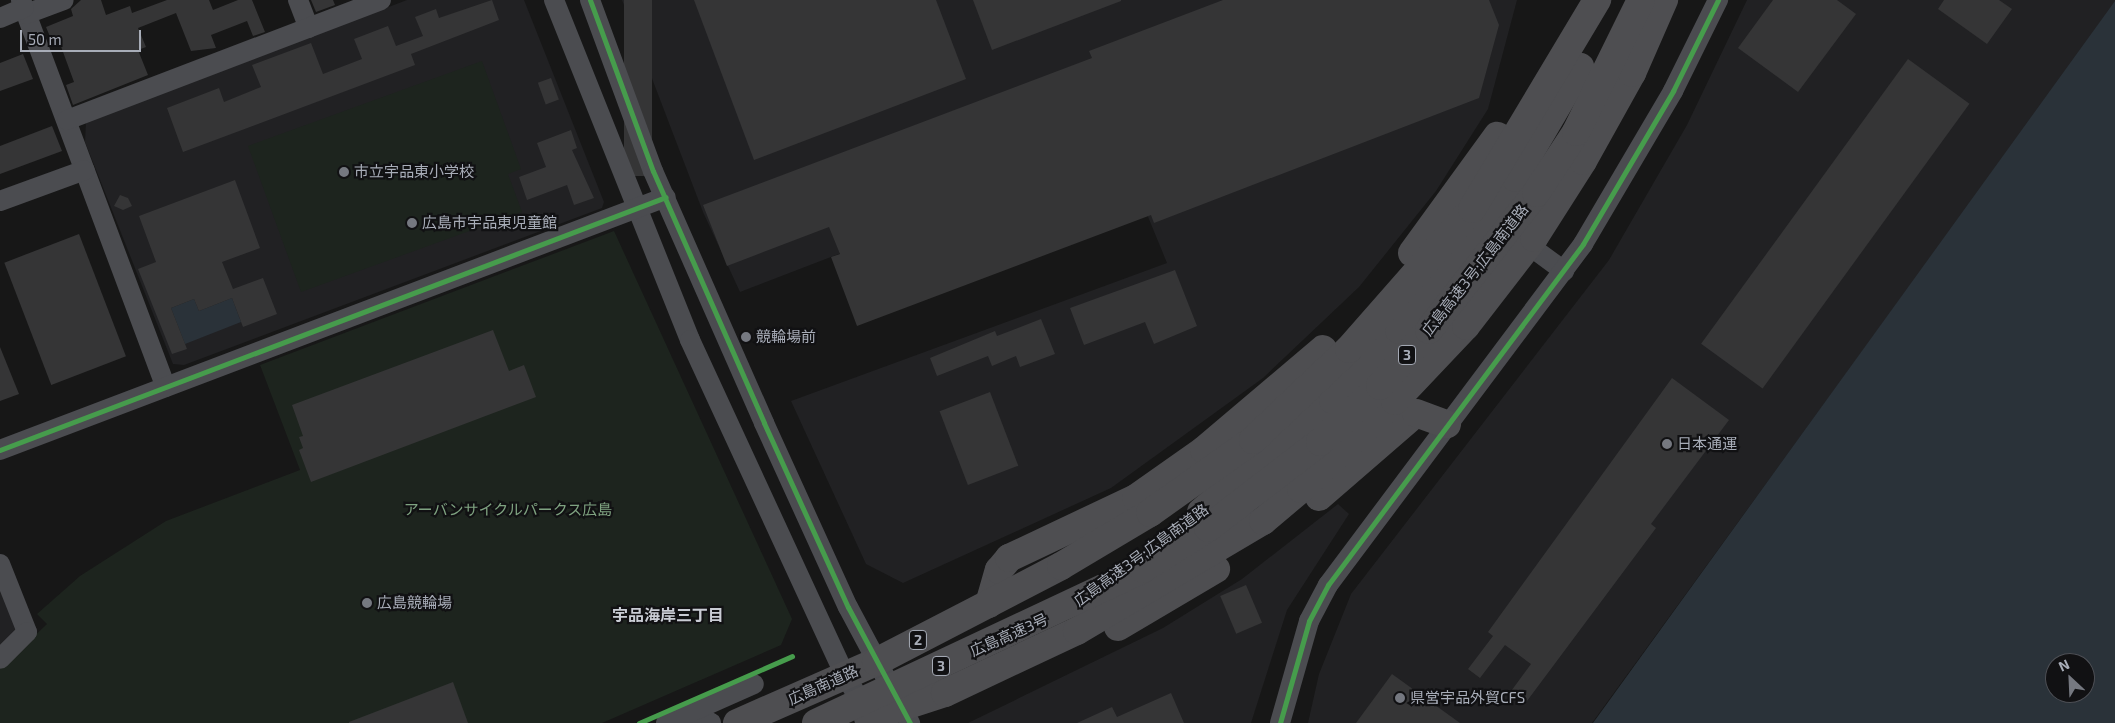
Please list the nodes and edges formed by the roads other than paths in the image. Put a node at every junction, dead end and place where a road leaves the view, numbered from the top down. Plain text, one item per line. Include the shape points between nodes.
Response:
1 (64, 0) edge
2 (298, 0) edge
3 (381, 0) edge
4 (554, 0) edge
5 (590, 0) edge
6 (1577, 0) edge
7 (1597, 0) edge
8 (1614, 0) edge
9 (1641, 0) edge
10 (1664, 0) edge
11 (1718, 0) edge
12 (24, 8) edge
13 (0, 18) edge
14 (309, 28) junction
15 (67, 120) junction
16 (85, 170) junction
17 (1457, 193) junction
18 (666, 197) junction
19 (0, 201) edge
20 (636, 208) junction
21 (1564, 271) junction
22 (166, 387) junction
23 (1447, 424) junction
24 (0, 450) edge
25 (0, 564) edge
26 (989, 604) junction
27 (1066, 609) junction
28 (0, 659) edge
29 (876, 662) junction
30 (1011, 662) junction
31 (845, 675) junction
32 (754, 684) dead end
33 (688, 713) junction
34 (906, 714) edge
35 (865, 721) edge
36 (666, 723) edge
37 (711, 723) edge
38 (737, 723) edge
39 (816, 723) edge
40 (1280, 723) edge

1 - 12 street
2 - 14 street
3 - 14 street
4 - 20 street
5 - 18 street via 610,61
6 - 17 highway via 1549,55
7 - 26 highway, 広島南道路 via 1472,209 1349,349 1253,440 1198,480 1061,566
8 - 27 highway, 広島高速3号;広島南道路 / 3 via 1562,102 1515,178 1399,330 1263,463
9 - 27 highway, 広島高速3号;広島南道路 / 3 via 1576,132 1536,193 1380,386 1270,484 1143,569
10 - 30 highway via 1619,97 1534,238 1466,326 1395,401 1263,521 1077,631
11 - 21 street via 1673,91
12 - 13 street
12 - 15 street
14 - 15 street
15 - 16 street
16 - 19 street
16 - 22 street
17 - 21 street
17 - 26 highway via 1398,272 1344,330 1266,400 1204,450 1136,498 1009,558 999,570
18 - 20 street
18 - 29 street via 764,423
20 - 22 street
20 - 31 street via 690,340
21 - 23 street
22 - 24 street
23 - 30 highway via 1416,413 1300,514 1170,599 1048,665
23 - 40 street via 1328,585 1310,621
25 - 28 street via 27,632
26 - 29 highway, 広島南道路 / 2
27 - 39 highway, 広島高速3号 / 3
29 - 31 highway, 広島南道路 / 2
29 - 34 street
30 - 34 highway
31 - 35 street
31 - 38 highway, 広島南道路 / 2
32 - 33 street
33 - 36 street
33 - 37 street
34 - 35 highway

